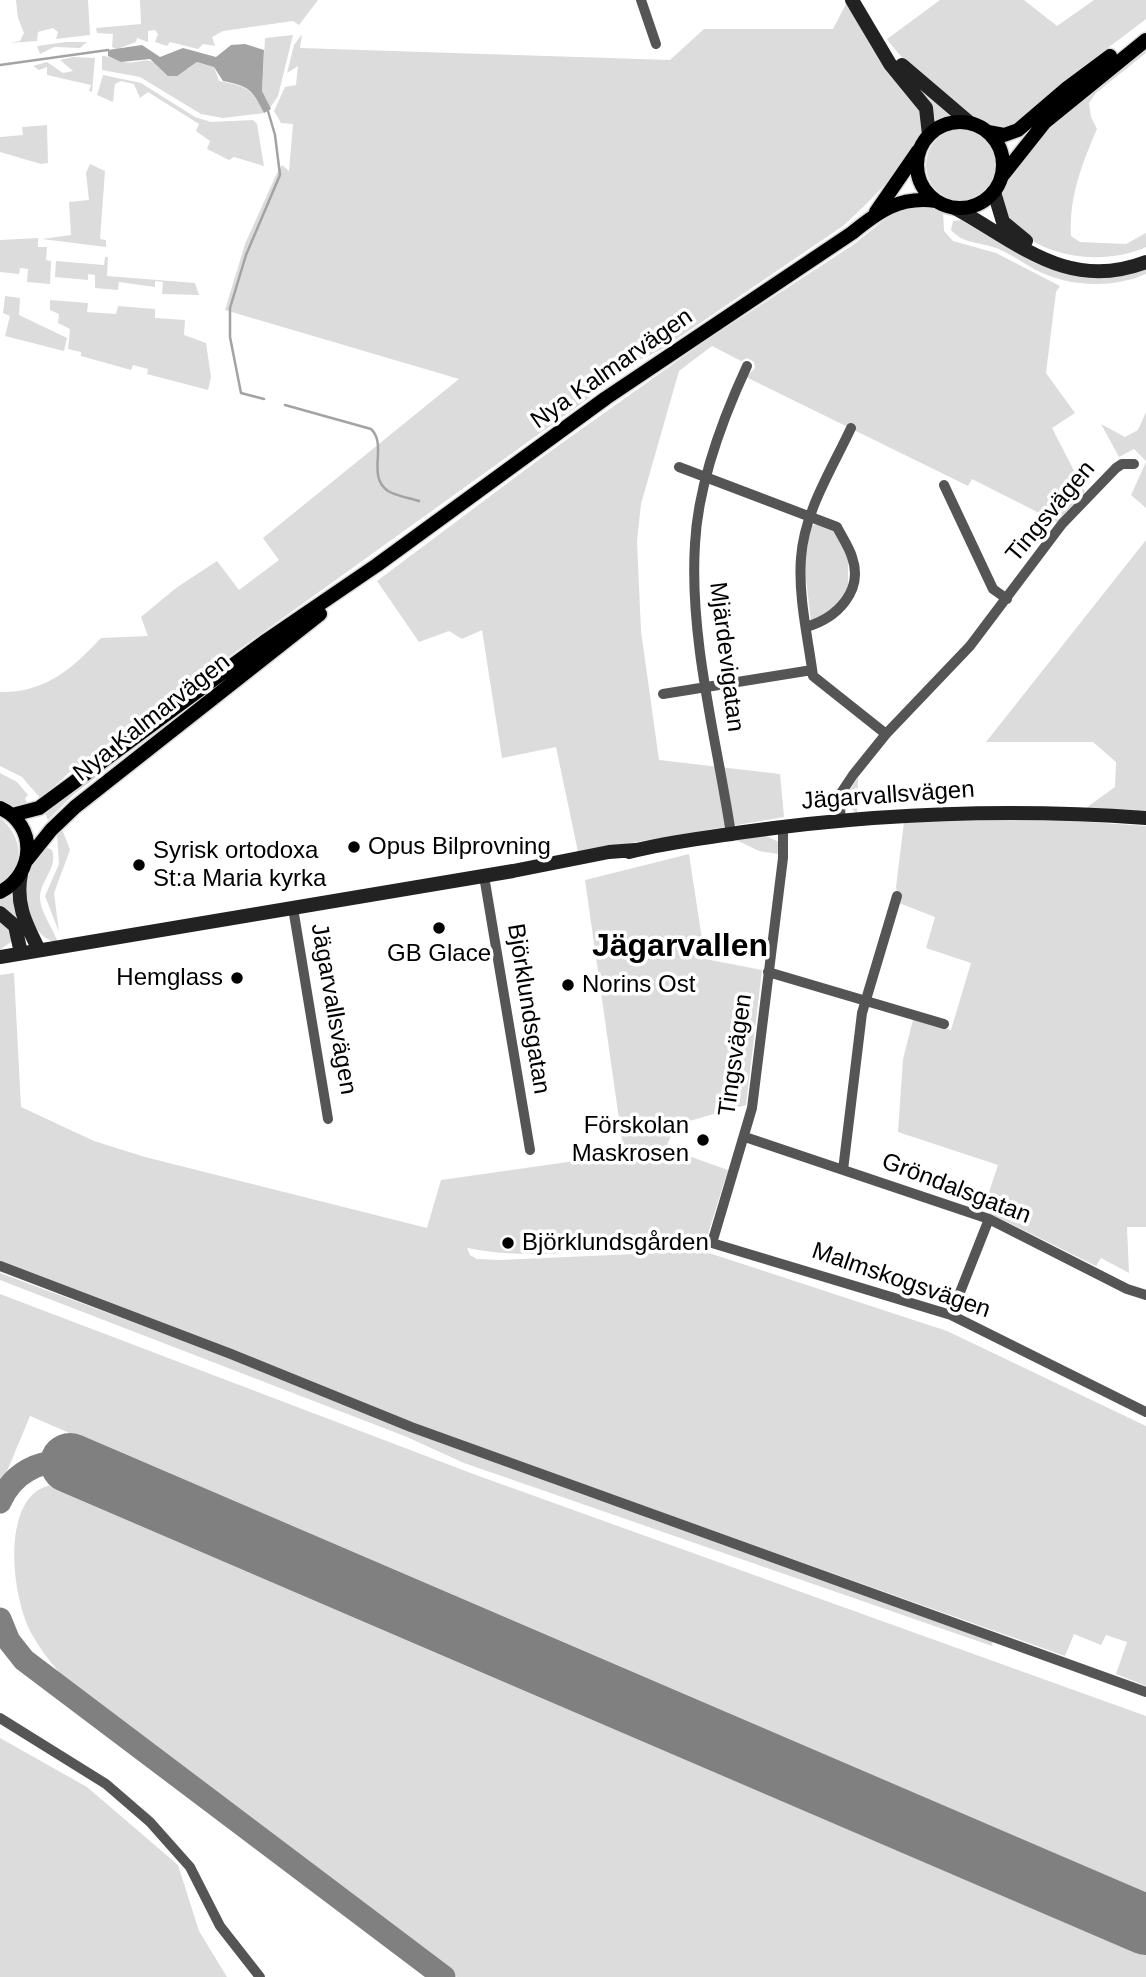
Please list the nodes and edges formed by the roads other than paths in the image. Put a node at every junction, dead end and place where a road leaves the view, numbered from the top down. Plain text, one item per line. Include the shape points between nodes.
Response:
1 (641, 0) edge
2 (852, 0) edge
3 (1146, 29) edge
4 (873, 33) junction
5 (1146, 40) edge
6 (656, 44) dead end
7 (970, 123) junction
8 (988, 132) junction
9 (929, 135) junction
10 (920, 149) junction
11 (1002, 176) junction
12 (994, 191) junction
13 (936, 201) junction
14 (954, 208) junction
15 (875, 214) junction
16 (1146, 253) edge
17 (1146, 262) edge
18 (747, 366) dead end
19 (851, 428) dead end
20 (1134, 464) dead end
21 (680, 467) dead end
22 (706, 475) junction
23 (944, 485) dead end
24 (810, 515) junction
25 (377, 565) junction
26 (1007, 599) junction
27 (806, 627) junction
28 (812, 670) junction
29 (707, 687) junction
30 (663, 694) dead end
31 (886, 734) junction
32 (6, 811) edge
33 (1146, 818) edge
34 (840, 819) junction
35 (783, 827) junction
36 (731, 834) junction
37 (27, 860) junction
38 (21, 874) junction
39 (484, 876) junction
40 (0, 892) edge
41 (897, 896) dead end
42 (293, 908) junction
43 (0, 914) edge
44 (39, 950) junction
45 (21, 953) junction
46 (0, 957) edge
47 (768, 972) junction
48 (865, 1000) junction
49 (944, 1024) dead end
50 (328, 1119) dead end
51 (745, 1137) junction
52 (530, 1150) dead end
53 (843, 1170) junction
54 (989, 1219) junction
55 (712, 1243) joint
56 (0, 1266) edge
57 (1146, 1295) edge
58 (951, 1315) junction
59 (1146, 1412) edge
60 (1146, 1692) edge
61 (0, 1718) edge
62 (260, 1977) edge

1 - 6 street
2 - 4 street
3 - 8 main road via 1018,130 1004,135
4 - 7 street via 916,80
4 - 9 street via 890,64 926,107
5 - 11 main road via 1045,122
7 - 8 main road
7 - 9 main road via 948,123
8 - 11 main road via 1001,152
9 - 10 main road
10 - 13 main road via 919,177
10 - 15 main road, Nya Kalmarvägen
11 - 12 main road
12 - 14 main road via 976,205
12 - 16 street via 1003,222 1029,243 1053,254 1102,263
13 - 14 main road
13 - 15 main road, Nya Kalmarvägen via 904,200
14 - 17 street via 1032,255 1067,269 1113,271
15 - 25 main road, Nya Kalmarvägen via 606,398
18 - 22 street, Mjärdevigatan
19 - 24 street
20 - 26 street, Tingsvägen via 1116,468 1077,508
21 - 22 street
22 - 24 street
22 - 29 street, Mjärdevigatan via 695,542 694,600
23 - 26 street, Tingsvägen via 993,589
24 - 27 street via 800,559
24 - 27 street via 837,527 853,559 853,590 837,611
25 - 32 main road, Nya Kalmarvägen via 39,808
25 - 37 main road, Nya Kalmarvägen via 273,653 75,807
26 - 31 street, Tingsvägen via 970,646
27 - 28 street
28 - 29 street
28 - 31 street via 813,676
29 - 30 street
29 - 36 street, Mjärdevigatan
31 - 34 street, Tingsvägen via 841,793
32 - 37 main road via 24,831
33 - 34 street, Jägarvallsvägen via 983,812
34 - 35 street, Jägarvallsvägen
35 - 36 street, Jägarvallsvägen
35 - 47 street, Tingsvägen
36 - 39 street, Jägarvallsvägen
37 - 38 main road, Nya Kalmarvägen
38 - 40 main road
38 - 44 street via 19,906
39 - 42 street, Jägarvallsvägen
39 - 52 street, Björklundsgatan
41 - 48 street
42 - 44 street, Jägarvallsvägen
42 - 50 street, Jägarvallsvägen
43 - 45 street via 15,926
44 - 45 street, Jägarvallsvägen
45 - 46 street, Jägarvallsvägen
47 - 48 street
47 - 51 street, Tingsvägen
48 - 49 street
48 - 53 street
51 - 53 street, Gröndalsgatan
51 - 55 street, Tingsvägen
53 - 54 street, Gröndalsgatan
54 - 57 street, Gröndalsgatan
54 - 58 street
55 - 58 street, Malmskogsvägen
56 - 60 street via 411,1427
58 - 59 street, Malmskogsvägen
61 - 62 street via 106,1784 150,1822 190,1867 220,1926

